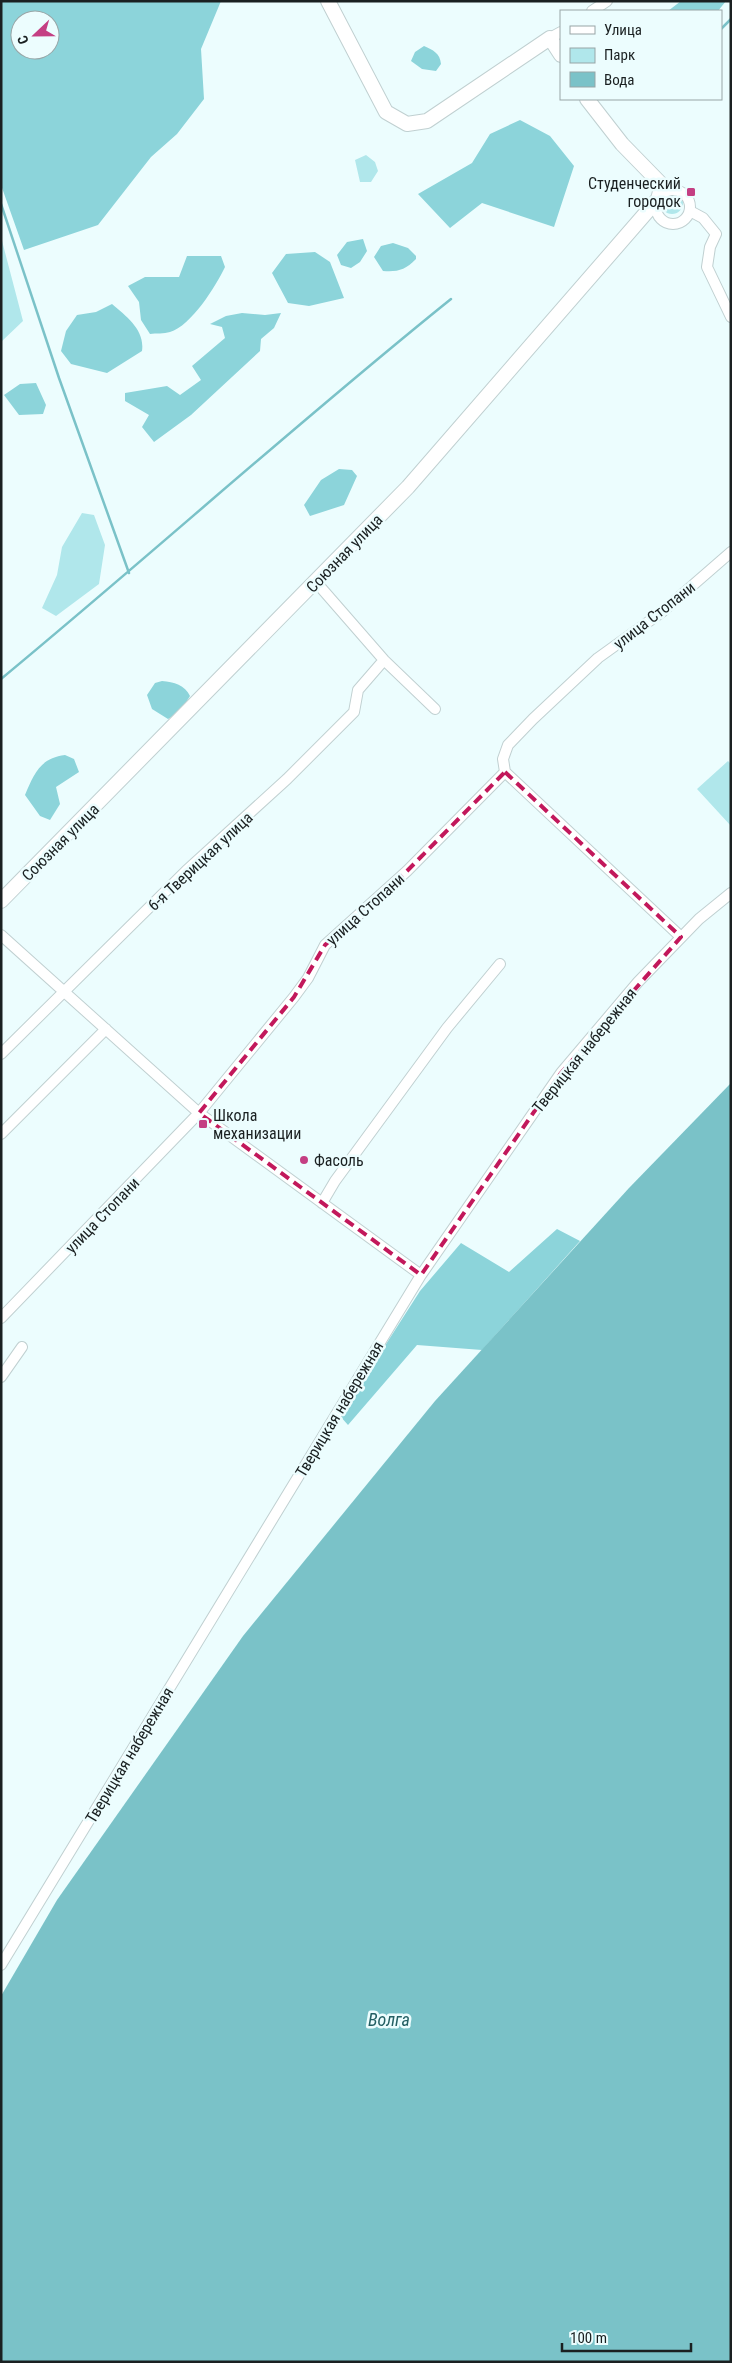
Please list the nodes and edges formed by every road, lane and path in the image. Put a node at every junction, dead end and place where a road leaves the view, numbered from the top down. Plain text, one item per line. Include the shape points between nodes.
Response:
1 (328, 1) edge
2 (608, 1) edge
3 (594, 10) edge
4 (556, 35) edge
5 (560, 51) edge
6 (588, 100) edge
7 (667, 188) junction
8 (658, 199) junction
9 (690, 211) junction
10 (731, 317) edge
11 (731, 552) edge
12 (316, 582) junction
13 (384, 660) junction
14 (436, 709) dead end
15 (504, 772) junction
16 (731, 893) edge
17 (1, 901) edge
18 (1, 935) edge
19 (681, 937) junction
20 (500, 964) dead end
21 (64, 991) junction
22 (106, 1029) junction
23 (1, 1054) edge
24 (199, 1112) junction
25 (1, 1134) edge
26 (322, 1203) junction
27 (420, 1275) junction
28 (1, 1318) edge
29 (22, 1347) dead end
30 (1, 1377) edge
31 (1, 1965) edge

1 - 4 street via 386,112 407,124 427,121
2 - 3 street
4 - 5 street
6 - 7 street via 622,144
7 - 8 street, Союзная улица
7 - 9 street via 686,196
8 - 9 street via 658,215 667,223 684,220
8 - 12 street, Союзная улица via 408,487
9 - 10 street via 704,218 716,234 707,267
11 - 15 street, улица Стопани via 662,612 598,658 533,719 508,745 502,759
12 - 13 street
12 - 17 street, Союзная улица
13 - 14 street
13 - 21 street, 6-я Тверицкая улица via 358,690 354,712
15 - 19 street
15 - 24 street, улица Стопани via 407,871 325,946 294,997
16 - 19 street, Тверицкая набережная
18 - 21 street
19 - 27 street, Тверицкая набережная via 561,1073
20 - 26 street via 447,1028 335,1180
21 - 22 street
21 - 23 street, 6-я Тверицкая улица
22 - 24 street
22 - 25 street
24 - 26 street
24 - 28 street, улица Стопани
26 - 27 street
27 - 31 street, Тверицкая набережная
29 - 30 street

